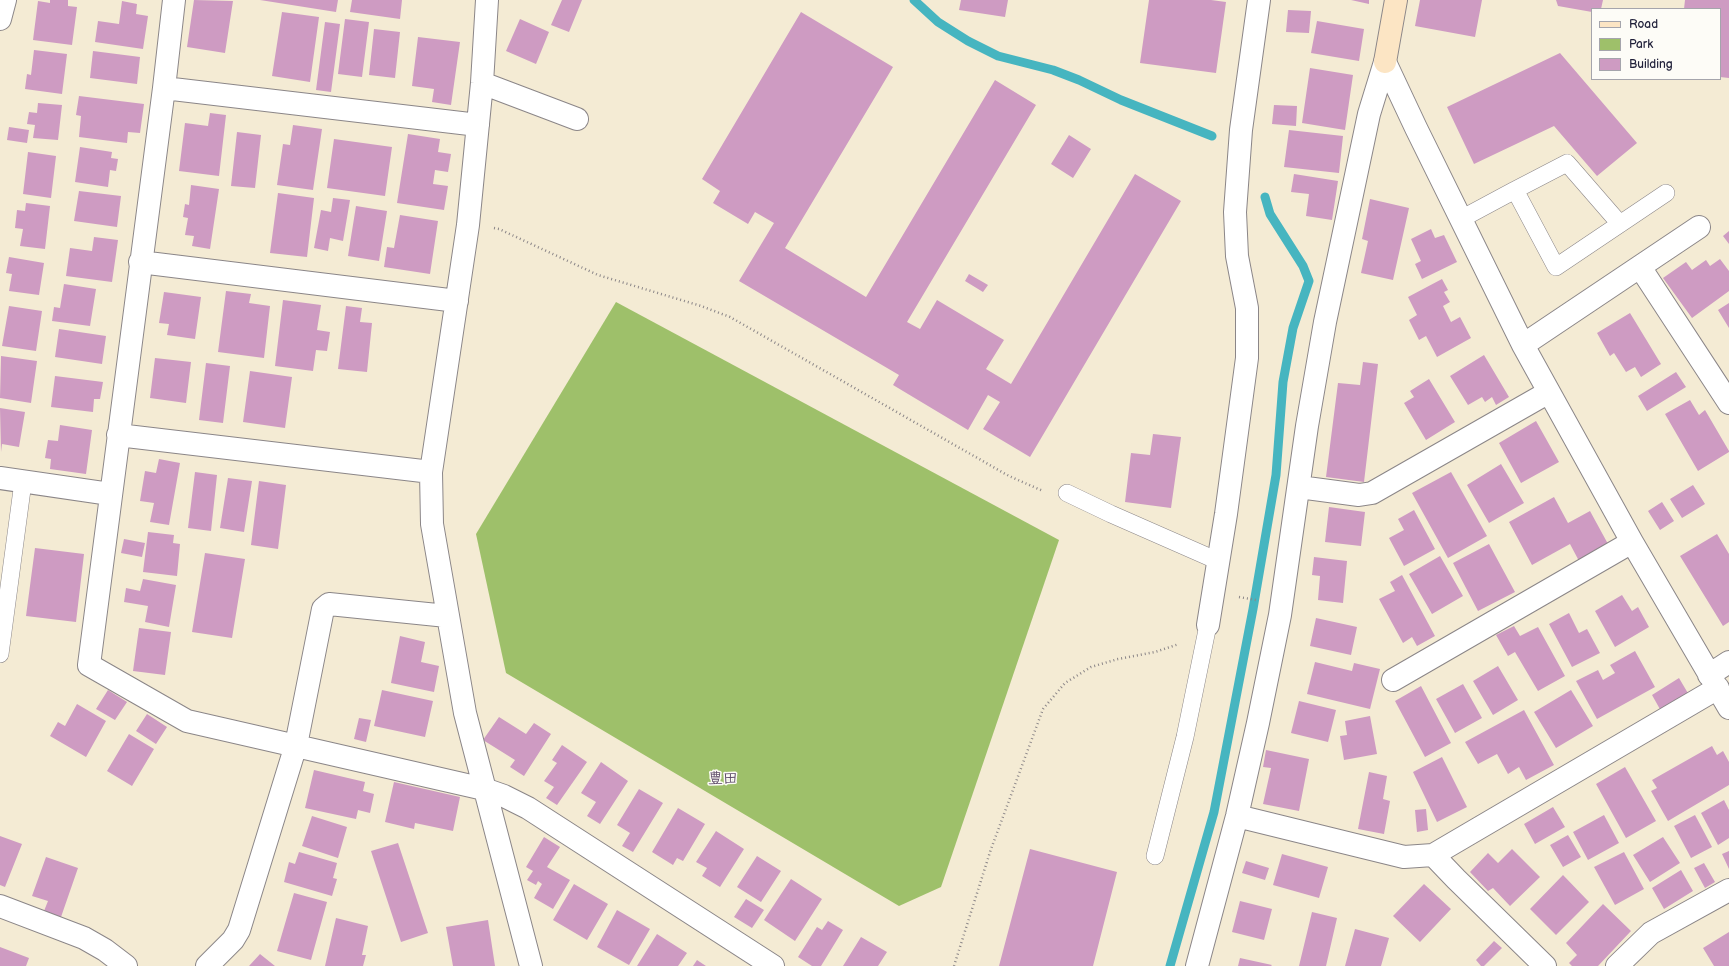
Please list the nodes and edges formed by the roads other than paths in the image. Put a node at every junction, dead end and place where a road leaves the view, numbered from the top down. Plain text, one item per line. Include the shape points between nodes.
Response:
1 (5, 0) edge
2 (174, 0) edge
3 (487, 0) edge
4 (1259, 0) edge
5 (1396, 0) edge
6 (0, 19) edge
7 (1385, 62) junction
8 (482, 83) junction
9 (164, 88) junction
10 (578, 119) dead end
11 (478, 125) junction
12 (1515, 190) junction
13 (1666, 193) dead end
14 (1461, 219) junction
15 (1620, 224) junction
16 (1699, 227) dead end
17 (140, 262) junction
18 (1640, 267) junction
19 (457, 301) junction
20 (1523, 345) junction
21 (1549, 392) junction
22 (1729, 403) edge
23 (118, 435) junction
24 (431, 472) junction
25 (0, 478) edge
26 (23, 482) junction
27 (1299, 487) junction
28 (1067, 493) road end
29 (110, 494) junction
30 (1632, 542) junction
31 (1218, 561) junction
32 (447, 616) junction
33 (1208, 625) joint
34 (0, 654) edge
35 (1729, 662) edge
36 (1393, 680) dead end
37 (1714, 681) junction
38 (1729, 708) edge
39 (296, 746) junction
40 (484, 789) junction
41 (1237, 816) junction
42 (1433, 855) junction
43 (1155, 856) dead end
44 (1729, 890) edge
45 (0, 906) edge
46 (768, 965) edge
47 (126, 966) edge
48 (207, 966) edge
49 (532, 966) edge
50 (1197, 966) edge
51 (1545, 966) edge
52 (1617, 966) edge

1 - 6 street
2 - 9 street
3 - 8 street
4 - 31 street via 1241,130 1235,212 1237,256 1247,308 1247,358
5 - 7 street
7 - 14 street
7 - 27 street via 1369,114 1325,322
8 - 10 street
8 - 11 street
9 - 11 street
9 - 17 street
11 - 19 street
12 - 14 lane
12 - 15 lane via 1567,163
12 - 15 lane via 1556,267
13 - 15 lane
14 - 20 street
16 - 18 street
17 - 19 street
17 - 23 street
18 - 20 street
18 - 22 street
19 - 24 street
20 - 21 street
21 - 27 street via 1372,493 1359,495
21 - 30 street
23 - 24 street
23 - 29 street
24 - 32 street via 432,524
25 - 26 street
26 - 29 street
26 - 34 lane
27 - 41 street via 1280,615
28 - 31 lane
29 - 39 street via 89,665 187,721
30 - 36 street
30 - 37 street
31 - 33 street
32 - 39 street via 329,604 323,610
32 - 40 street via 465,713
33 - 43 lane via 1185,737
35 - 37 street
37 - 38 street
37 - 42 street
39 - 40 street
39 - 48 street via 239,930 233,940
40 - 46 street via 528,808
40 - 49 street
41 - 42 street via 1404,857
41 - 50 street
42 - 51 street
44 - 52 street via 1651,933
45 - 47 street via 84,938

